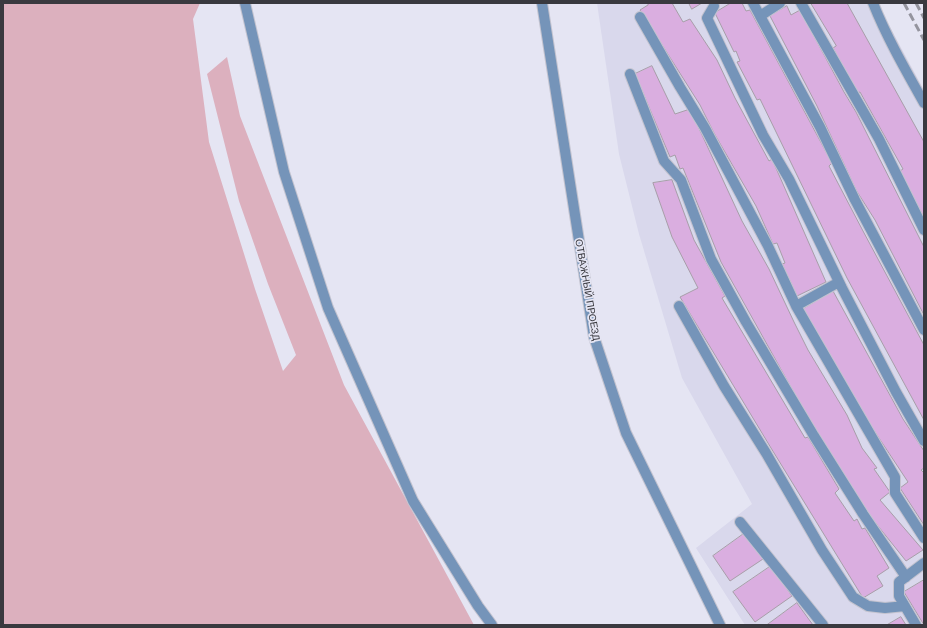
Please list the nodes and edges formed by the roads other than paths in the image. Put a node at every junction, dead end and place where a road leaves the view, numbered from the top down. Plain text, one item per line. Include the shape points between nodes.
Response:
1 (245, 3) edge
2 (542, 3) edge
3 (753, 3) edge
4 (780, 3) edge
5 (801, 3) edge
6 (873, 3) edge
7 (715, 4) edge
8 (760, 16) junction
9 (640, 17) dead end
10 (630, 74) dead end
11 (924, 103) edge
12 (924, 230) edge
13 (839, 282) junction
14 (679, 306) dead end
15 (796, 306) junction
16 (924, 330) edge
17 (924, 441) edge
18 (740, 522) dead end
19 (924, 538) edge
20 (924, 563) edge
21 (906, 577) junction
22 (905, 606) junction
23 (492, 625) edge
24 (720, 625) edge
25 (823, 625) edge
26 (916, 625) edge

1 - 23 street via 284,172 328,308 413,501
2 - 24 street, ОТВАЖНЫЙ ПРОЕЗД via 594,337 626,433
3 - 8 street
4 - 8 street
5 - 12 street via 879,140
6 - 11 street
7 - 13 street via 707,18 716,39
8 - 16 street
9 - 15 street via 705,128 768,246
10 - 21 street via 664,161 681,180 711,259 858,508
13 - 15 street
13 - 17 street
14 - 22 street via 822,550 853,597 868,606
15 - 19 street via 895,477 895,493
18 - 25 street
20 - 21 street
21 - 22 street via 899,582 899,596
22 - 26 street

